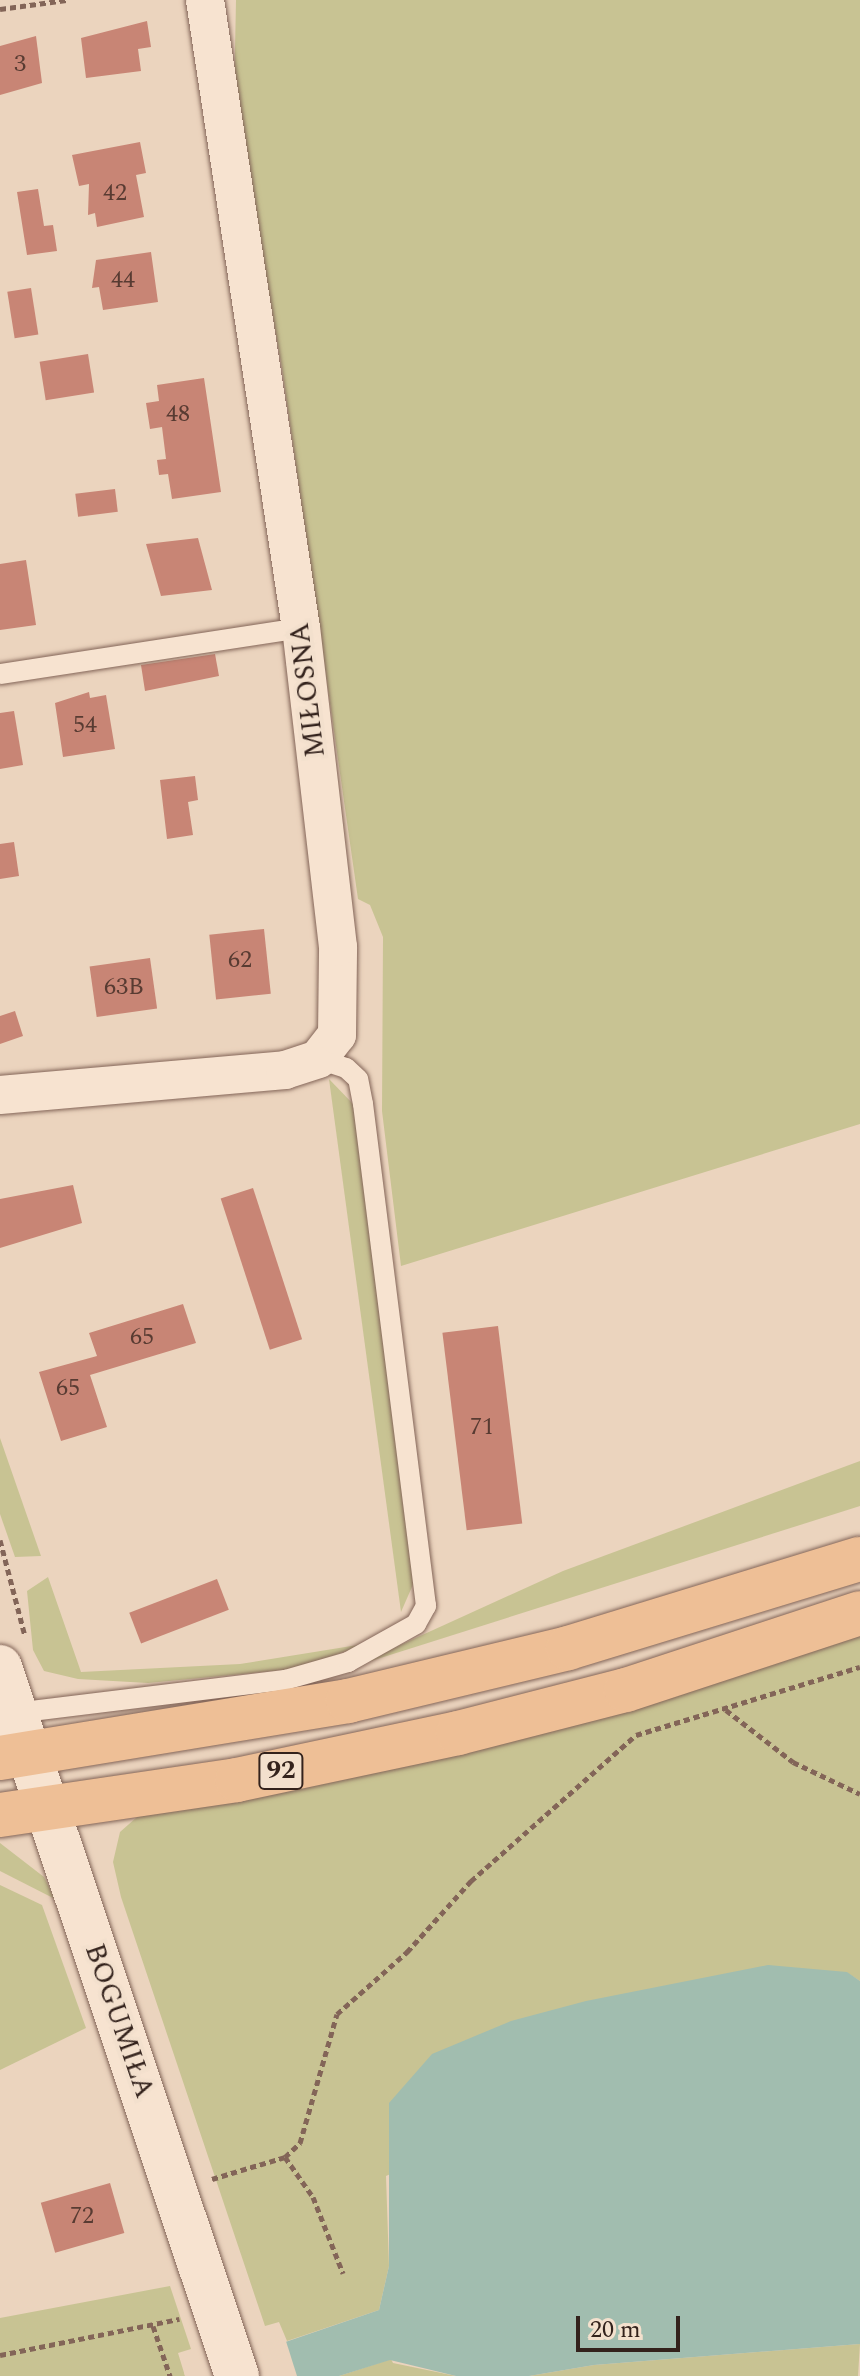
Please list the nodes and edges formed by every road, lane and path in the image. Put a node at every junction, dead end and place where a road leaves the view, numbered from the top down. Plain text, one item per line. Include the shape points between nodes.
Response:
1 (66, 0) edge
2 (205, 0) edge
3 (0, 9) edge
4 (301, 628) junction
5 (0, 674) edge
6 (318, 1059) junction
7 (0, 1095) edge
8 (0, 1540) edge
9 (860, 1559) edge
10 (860, 1613) edge
11 (13, 1654) edge
12 (860, 1667) edge
13 (725, 1710) junction
14 (15, 1713) junction
15 (14, 1756) edge
16 (860, 1794) edge
17 (47, 1809) junction
18 (0, 1815) edge
19 (285, 2157) junction
20 (176, 2190) junction
21 (343, 2273) dead end
22 (153, 2326) junction
23 (226, 2341) edge
24 (0, 2355) edge
25 (170, 2376) edge

1 - 3 path
2 - 4 street, MIŁOSNA
4 - 5 lane
4 - 6 street, MIŁOSNA via 341,993 337,1035
6 - 7 street via 222,1079
6 - 14 lane via 346,1068 358,1079 363,1104 426,1606 416,1624 348,1662 285,1680
8 - 11 path
9 - 15 main road, 92 via 450,1677 257,1720
10 - 17 main road, 92 via 513,1720 237,1780
11 - 14 main road, BOGUMIŁA
12 - 13 path
13 - 16 path via 793,1762
13 - 19 path via 636,1735 471,1881 407,1952 337,2014 300,2143
14 - 15 main road, BOGUMIŁA
15 - 17 main road, BOGUMIŁA
17 - 18 main road, 92
17 - 20 main road, BOGUMIŁA
19 - 20 path
19 - 21 path via 313,2197
20 - 23 main road, BOGUMIŁA
22 - 23 path
22 - 24 path
22 - 25 path

